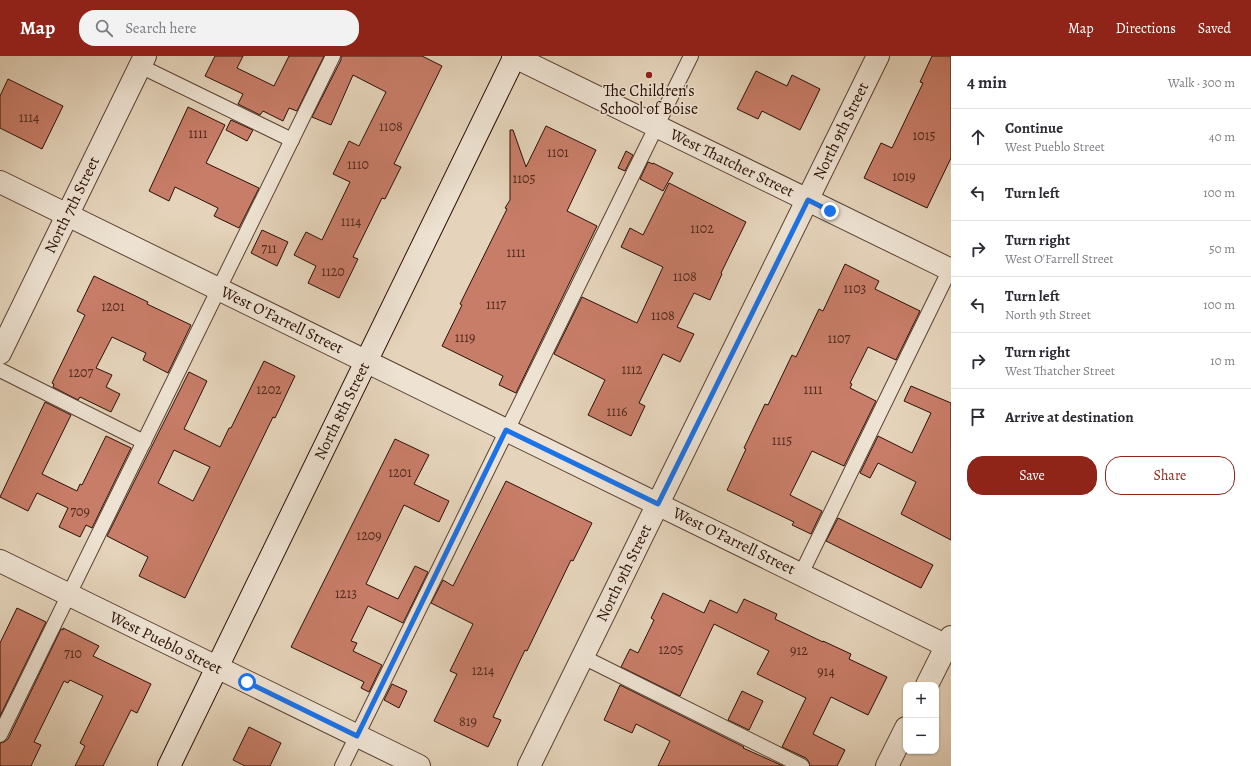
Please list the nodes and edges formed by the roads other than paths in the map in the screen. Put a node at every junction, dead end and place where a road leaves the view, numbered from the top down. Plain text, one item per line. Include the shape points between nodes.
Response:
1 (333, 56) edge
2 (514, 56) edge
3 (690, 56) edge
4 (878, 56) edge
5 (142, 61) edge
6 (656, 126) junction
7 (292, 140) junction
8 (0, 182) edge
9 (808, 200) junction
10 (68, 215) junction
11 (951, 269) edge
12 (218, 289) junction
13 (0, 354) edge
14 (366, 361) junction
15 (0, 370) edge
16 (506, 430) junction
17 (144, 442) junction
18 (658, 504) junction
19 (0, 561) edge
20 (801, 574) junction
21 (69, 595) junction
22 (950, 644) edge
23 (583, 657) junction
24 (217, 667) junction
25 (929, 682) edge
26 (903, 734) edge
27 (0, 735) edge
28 (357, 736) junction
29 (169, 766) edge
30 (342, 766) edge
31 (419, 766) edge
32 (529, 766) edge
33 (802, 766) edge
34 (887, 766) edge

1 - 7 lane
2 - 6 street, West Thatcher Street
2 - 14 street, North 8th Street
3 - 6 lane
4 - 9 street, North 9th Street
5 - 7 lane
5 - 10 street, North 7th Street
6 - 9 street, West Thatcher Street
6 - 16 lane
7 - 12 lane
8 - 10 street, West O'Farrell Street
9 - 11 street, West Thatcher Street
9 - 18 street, North 9th Street
10 - 12 street, West O'Farrell Street
10 - 13 street, North 7th Street
11 - 20 lane
12 - 14 street, West O'Farrell Street
12 - 17 lane
14 - 16 street, West O'Farrell Street
14 - 24 street, North 8th Street
15 - 17 lane
16 - 18 street, West O'Farrell Street
16 - 28 lane
17 - 21 lane
18 - 20 street, West O'Farrell Street
18 - 23 street, North 9th Street
19 - 21 street, West Pueblo Street
20 - 22 street, West O'Farrell Street
21 - 24 street, West Pueblo Street
21 - 27 lane
22 - 25 street
23 - 32 street, North 9th Street
23 - 33 lane
24 - 28 street, West Pueblo Street
24 - 29 street, North 8th Street
26 - 34 street
28 - 30 lane
28 - 31 street, West Pueblo Street

